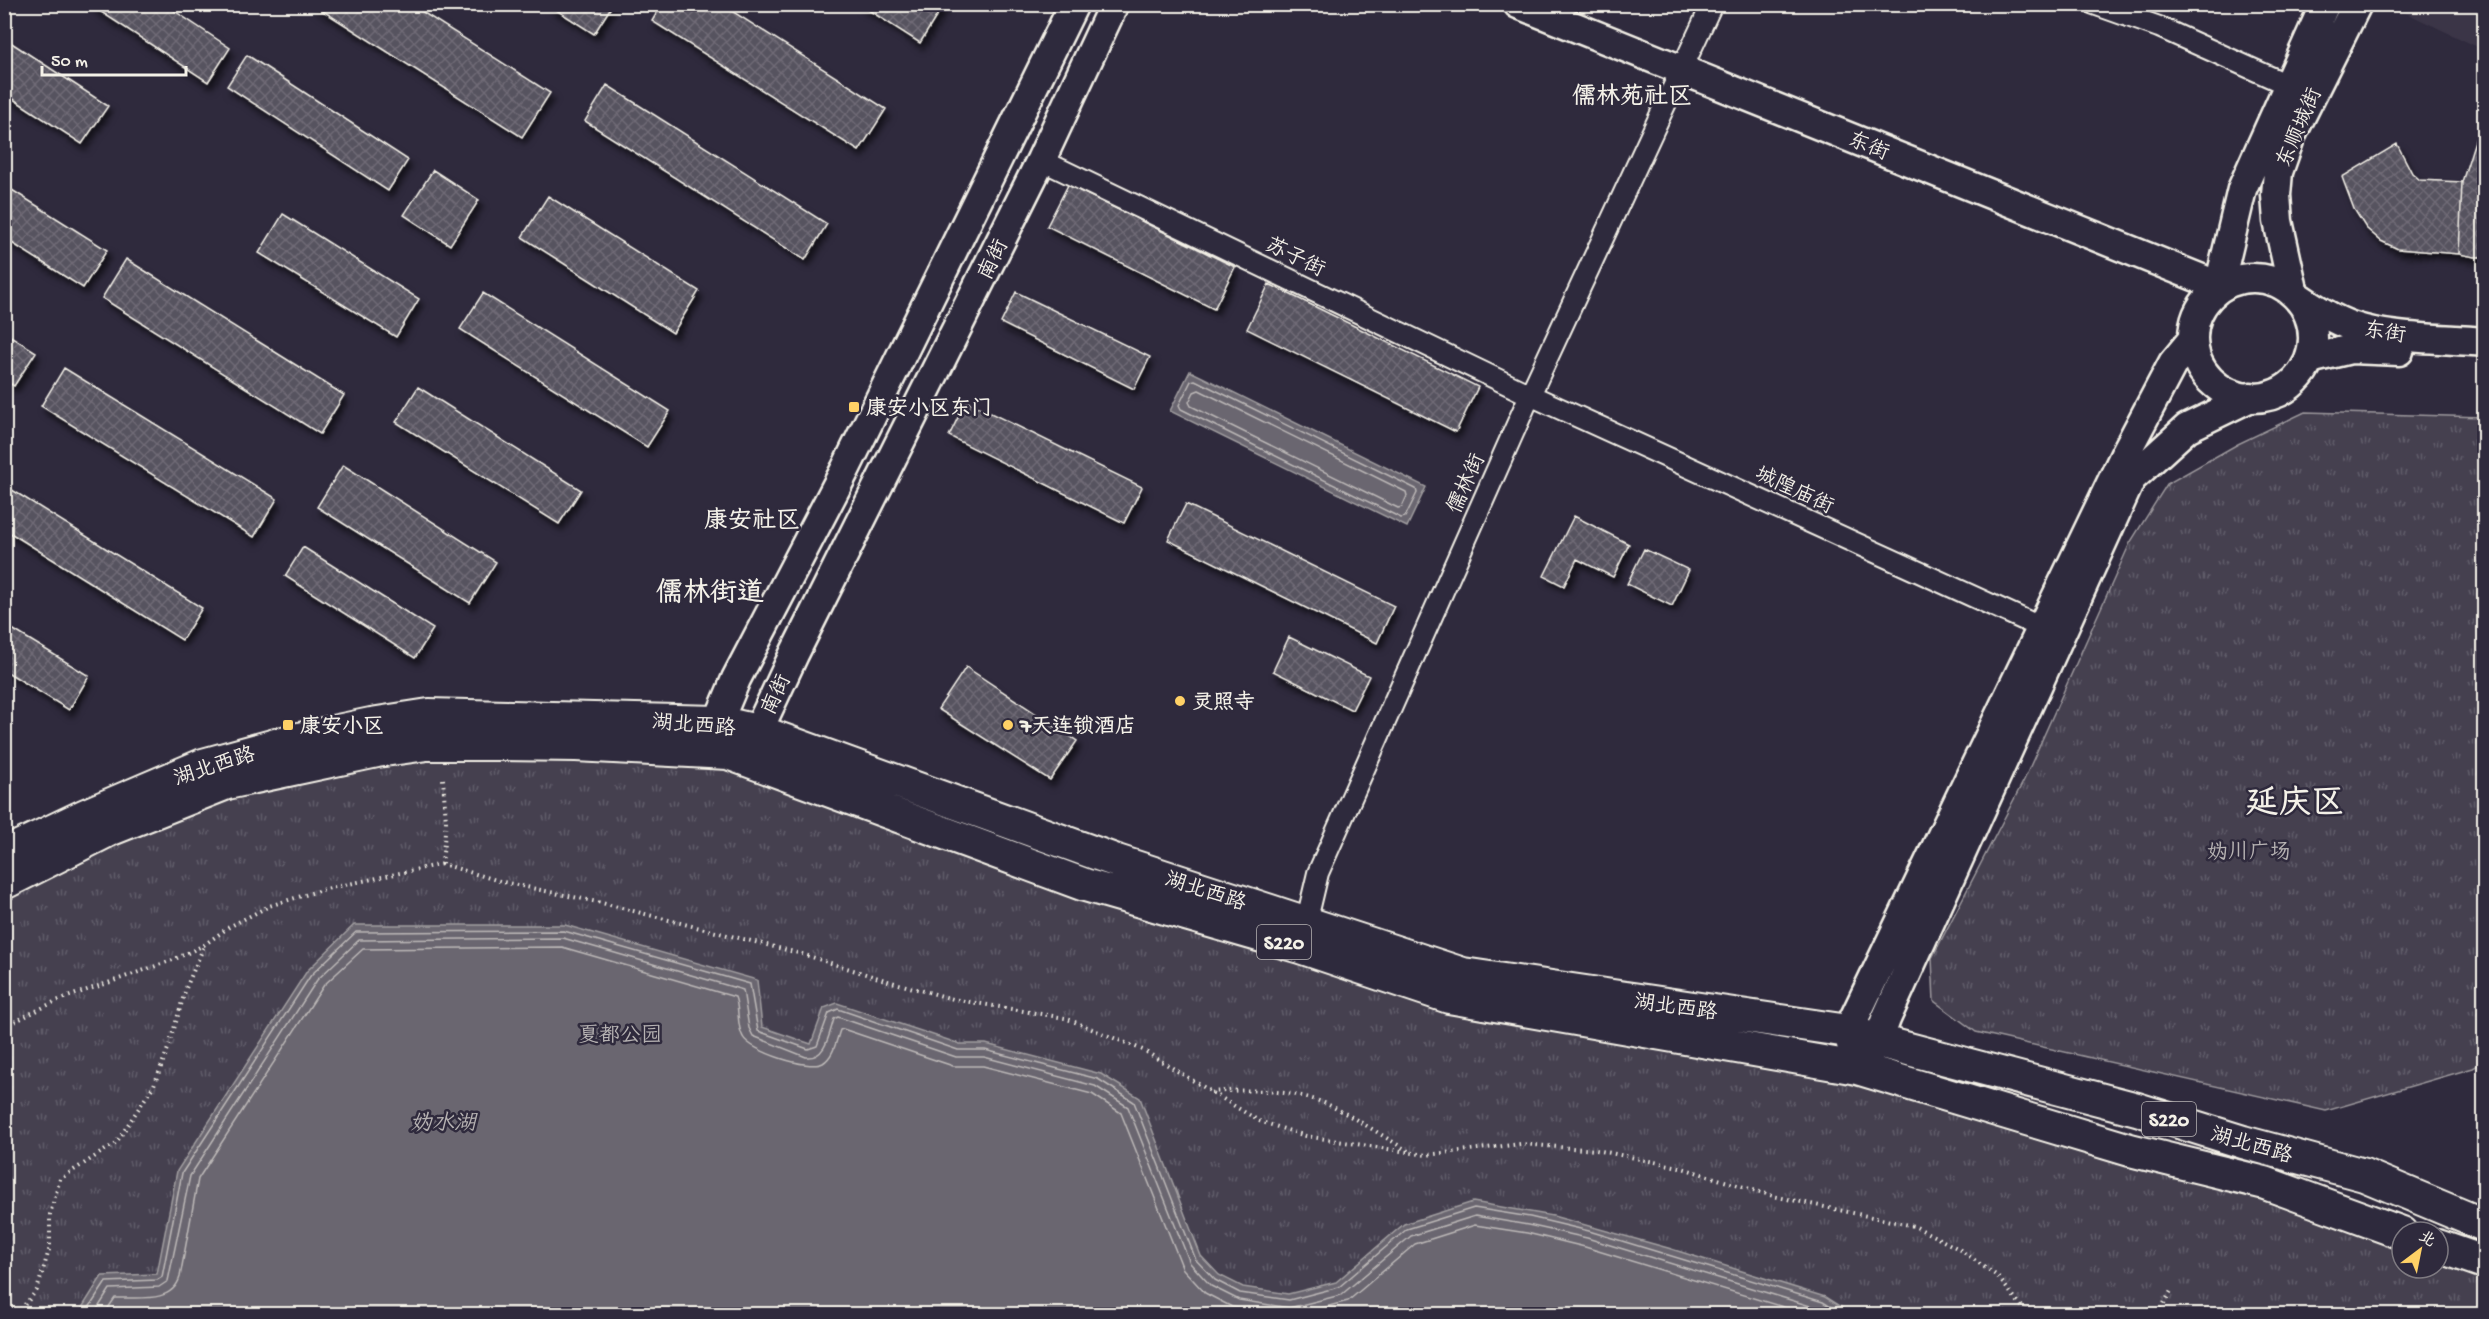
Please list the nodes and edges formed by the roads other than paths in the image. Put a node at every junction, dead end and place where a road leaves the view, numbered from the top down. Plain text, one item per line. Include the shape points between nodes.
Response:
1 (1074, 4) edge
2 (1114, 4) edge
3 (1518, 4) edge
4 (1712, 4) edge
5 (2094, 4) edge
6 (2325, 4) edge
7 (2357, 4) edge
8 (1681, 70) junction
9 (2288, 85) junction
10 (1041, 160) junction
11 (2220, 286) junction
12 (2294, 294) junction
13 (2192, 339) junction
14 (2484, 342) edge
15 (2310, 359) junction
16 (2484, 361) edge
17 (1530, 394) junction
18 (2251, 397) junction
19 (2040, 627) junction
20 (718, 722) junction
21 (758, 731) junction
22 (728, 753) junction
23 (4, 854) edge
24 (4, 883) edge
25 (1304, 935) junction
26 (1848, 1031) junction
27 (1878, 1041) junction
28 (1857, 1068) junction
29 (2484, 1225) edge
30 (2390, 1229) edge
31 (2450, 1250) edge
32 (2484, 1263) edge

1 - 20 street, 南街
2 - 10 street, 南街
3 - 8 street, 东街
4 - 8 street, 儒林街
5 - 9 street via 2159,27
6 - 9 street, 东顺城街
7 - 12 street, 东顺城街 via 2290,138 2278,172 2278,221
8 - 11 street, 东街
8 - 17 street, 儒林街
9 - 11 street, 东顺城街 via 2242,189
10 - 17 street, 苏子街
10 - 21 street, 南街
11 - 12 street via 2250,277 2274,281
11 - 13 street via 2208,296 2196,317
12 - 14 street, 东街 via 2349,325 2376,332
12 - 15 street via 2308,312 2313,335
13 - 18 street via 2198,363 2212,382 2232,394
13 - 19 street via 2173,363 2127,450
15 - 16 street, 东街 via 2351,349
15 - 18 street via 2298,379 2278,393
17 - 19 street, 城隍庙街
17 - 25 street, 儒林街 via 1318,873
18 - 27 street via 2187,428 2130,479
19 - 26 street
20 - 21 main road, 湖北西路 / S220
20 - 22 street
20 - 23 main road, 湖北西路 / S220 via 429,716 371,724 203,765
21 - 22 street, 南街
21 - 25 main road, 湖北西路 / S220 via 1117,861
22 - 24 main road, 湖北西路 / S220 via 498,744 427,744 377,751 226,783 109,831
22 - 25 main road, 湖北西路 / S220 via 1085,885
25 - 26 main road, 湖北西路 / S220 via 1463,974
25 - 28 main road, 湖北西路 / S220 via 1449,997
26 - 27 main road, 湖北西路 / S220
26 - 28 street
27 - 28 street
27 - 29 main road, 湖北西路 / S220 via 2137,1109 2364,1175
28 - 30 main road, 湖北西路 / S220 via 2130,1150 2265,1183
31 - 32 main road

